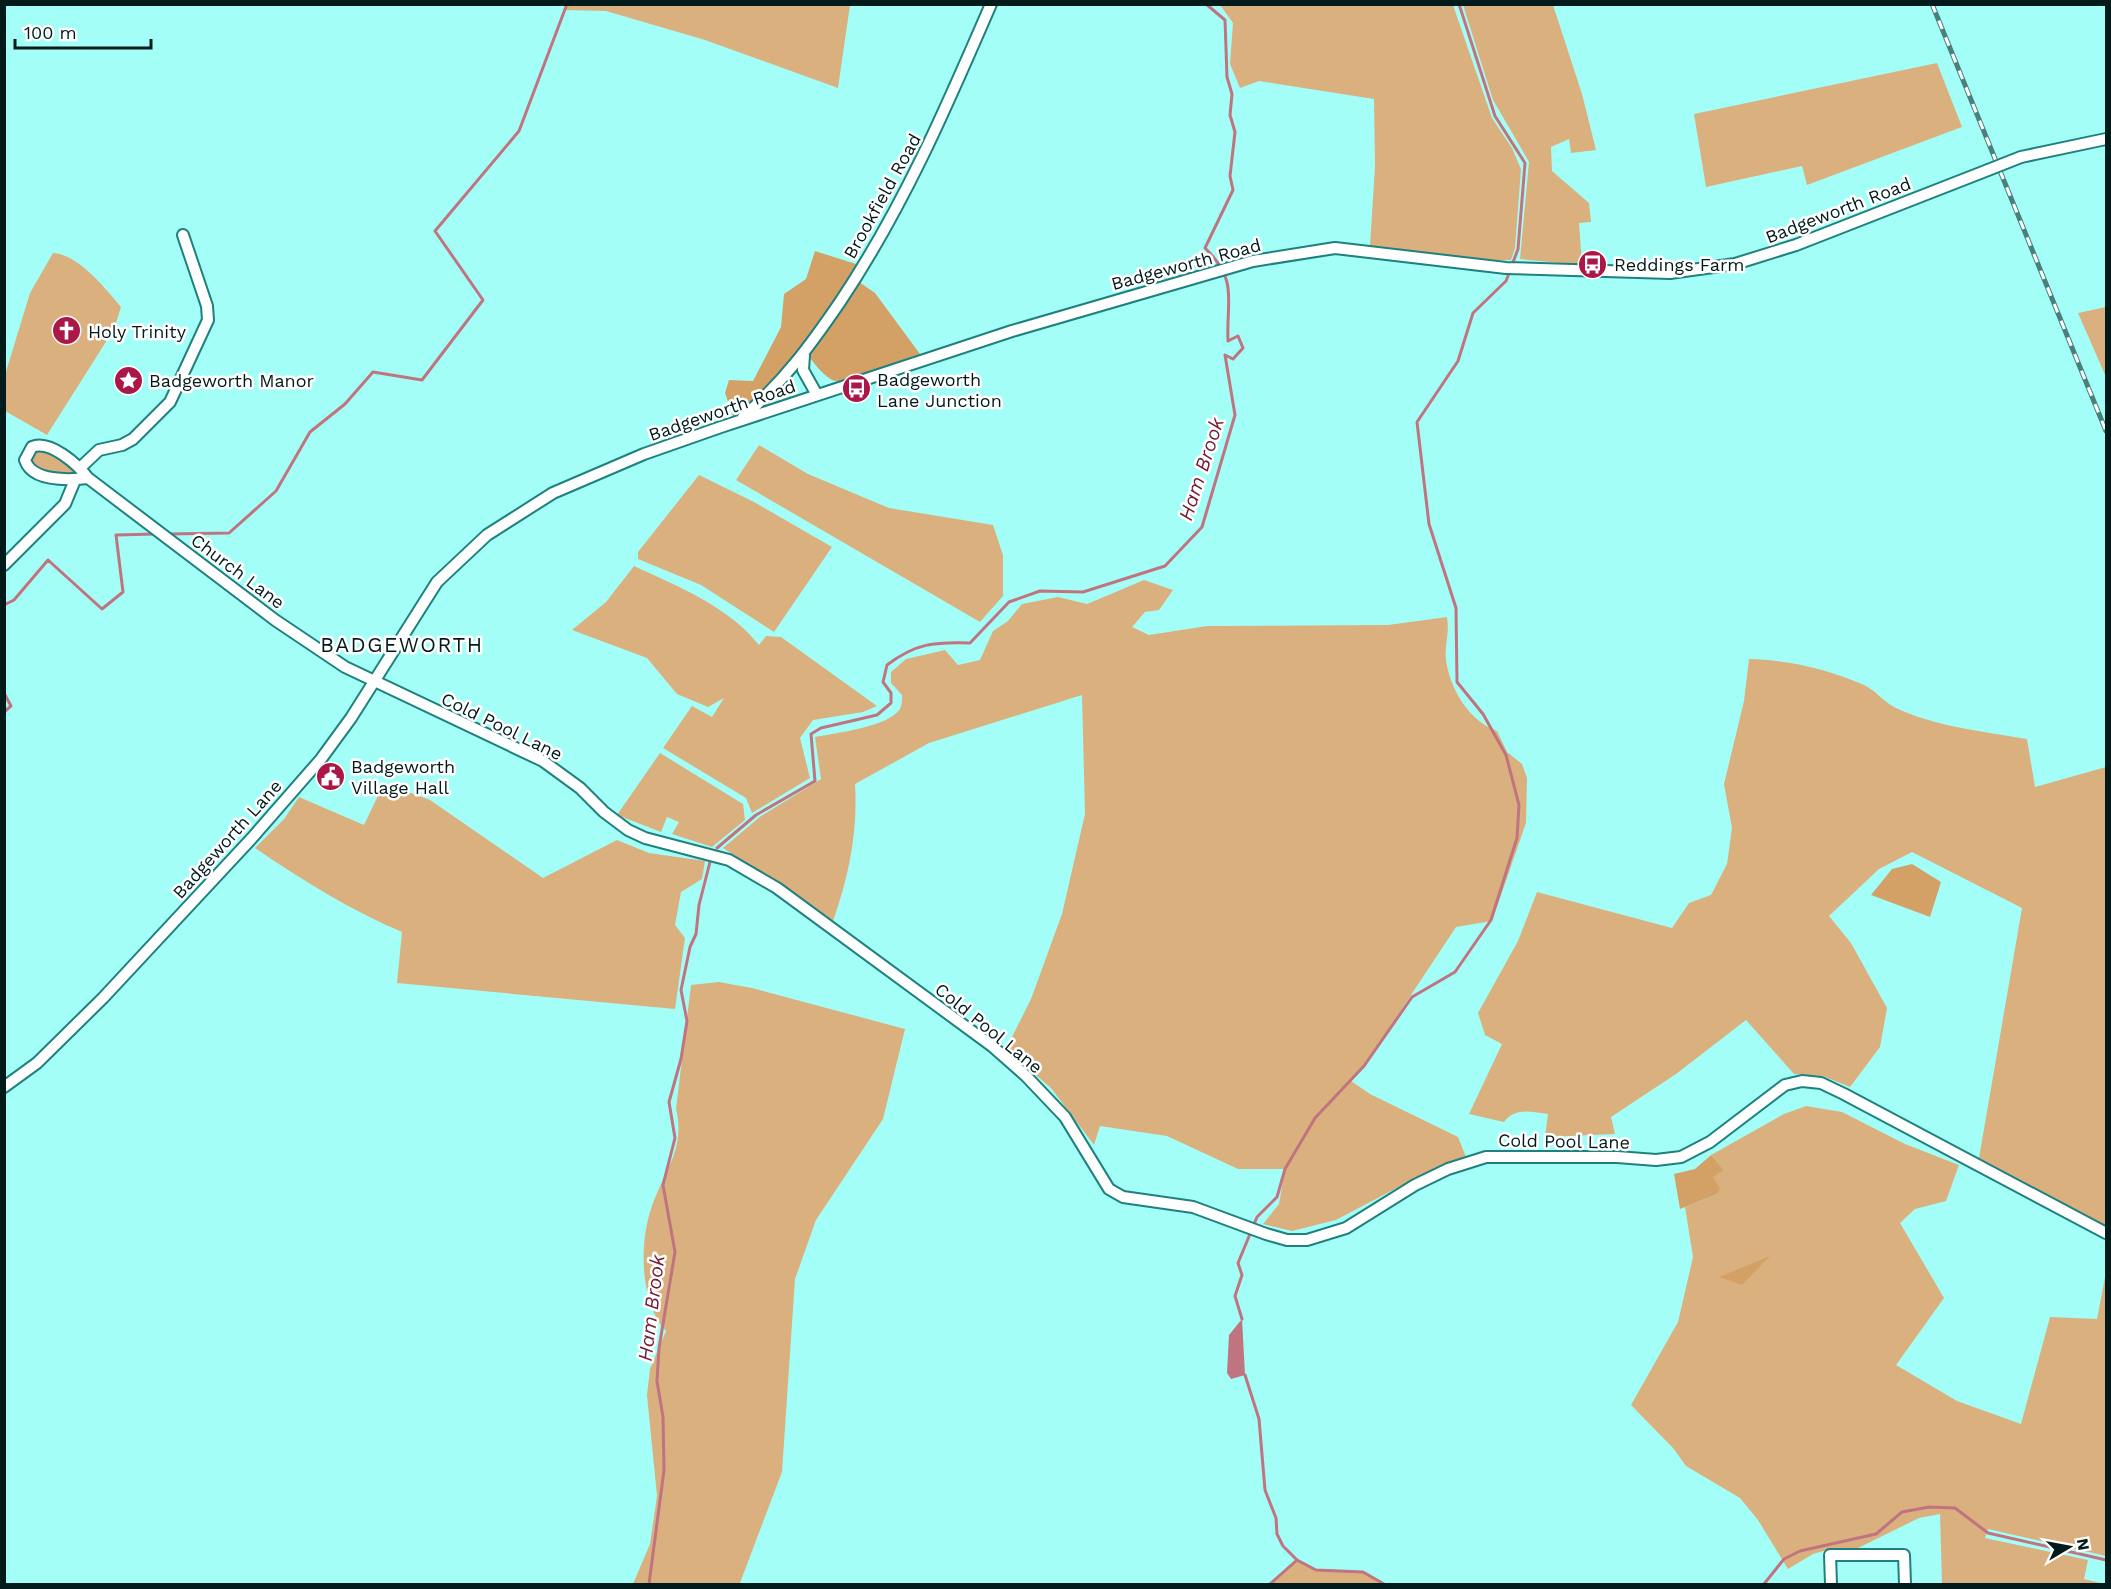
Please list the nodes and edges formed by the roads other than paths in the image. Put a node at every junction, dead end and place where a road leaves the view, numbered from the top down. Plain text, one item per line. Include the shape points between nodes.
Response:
1 (991, 4) edge
2 (2106, 139) edge
3 (183, 235) dead end
4 (804, 355) junction
5 (776, 388) junction
6 (817, 395) junction
7 (788, 405) junction
8 (739, 421) junction
9 (80, 468) junction
10 (88, 478) junction
11 (75, 480) junction
12 (4, 565) edge
13 (437, 582) joint
14 (374, 681) junction
15 (4, 1087) edge
16 (2106, 1233) edge
17 (1831, 1584) edge
18 (1905, 1584) edge

1 - 4 street, Brookfield Road via 935,134 898,207 874,251
2 - 6 street, Badgeworth Road, bridge via 2021,157 1796,245 1735,264 1670,273 1506,268 1335,248 1253,261 1023,327
3 - 9 street via 208,320 170,402 134,439 99,450
4 - 5 street, Brookfield Road
4 - 6 street via 803,370
5 - 7 street via 778,404
5 - 8 street, Brookfield Road
6 - 7 street, Badgeworth Road
7 - 8 street, Badgeworth Road
8 - 13 street, Badgeworth Road via 644,454 553,493 487,535
9 - 10 street, Church Lane
9 - 11 street, Church Lane via 38,444 25,460 43,476
10 - 11 street, Church Lane
10 - 14 street, Church Lane via 275,620 345,668
11 - 12 street via 65,504
13 - 14 street, Badgeworth Lane
14 - 15 street, Badgeworth Lane via 321,759 252,838 103,998 37,1063
14 - 16 street, Cold Pool Lane via 543,761 628,830 729,860 777,888 1009,1061 1065,1117 1109,1189 1123,1197 1193,1207 1266,1234 1307,1240 1346,1228 1415,1185 1486,1157 1681,1157 1710,1142 1785,1085 1803,1081 1821,1083 1844,1094
17 - 18 street via 1830,1555 1904,1555

